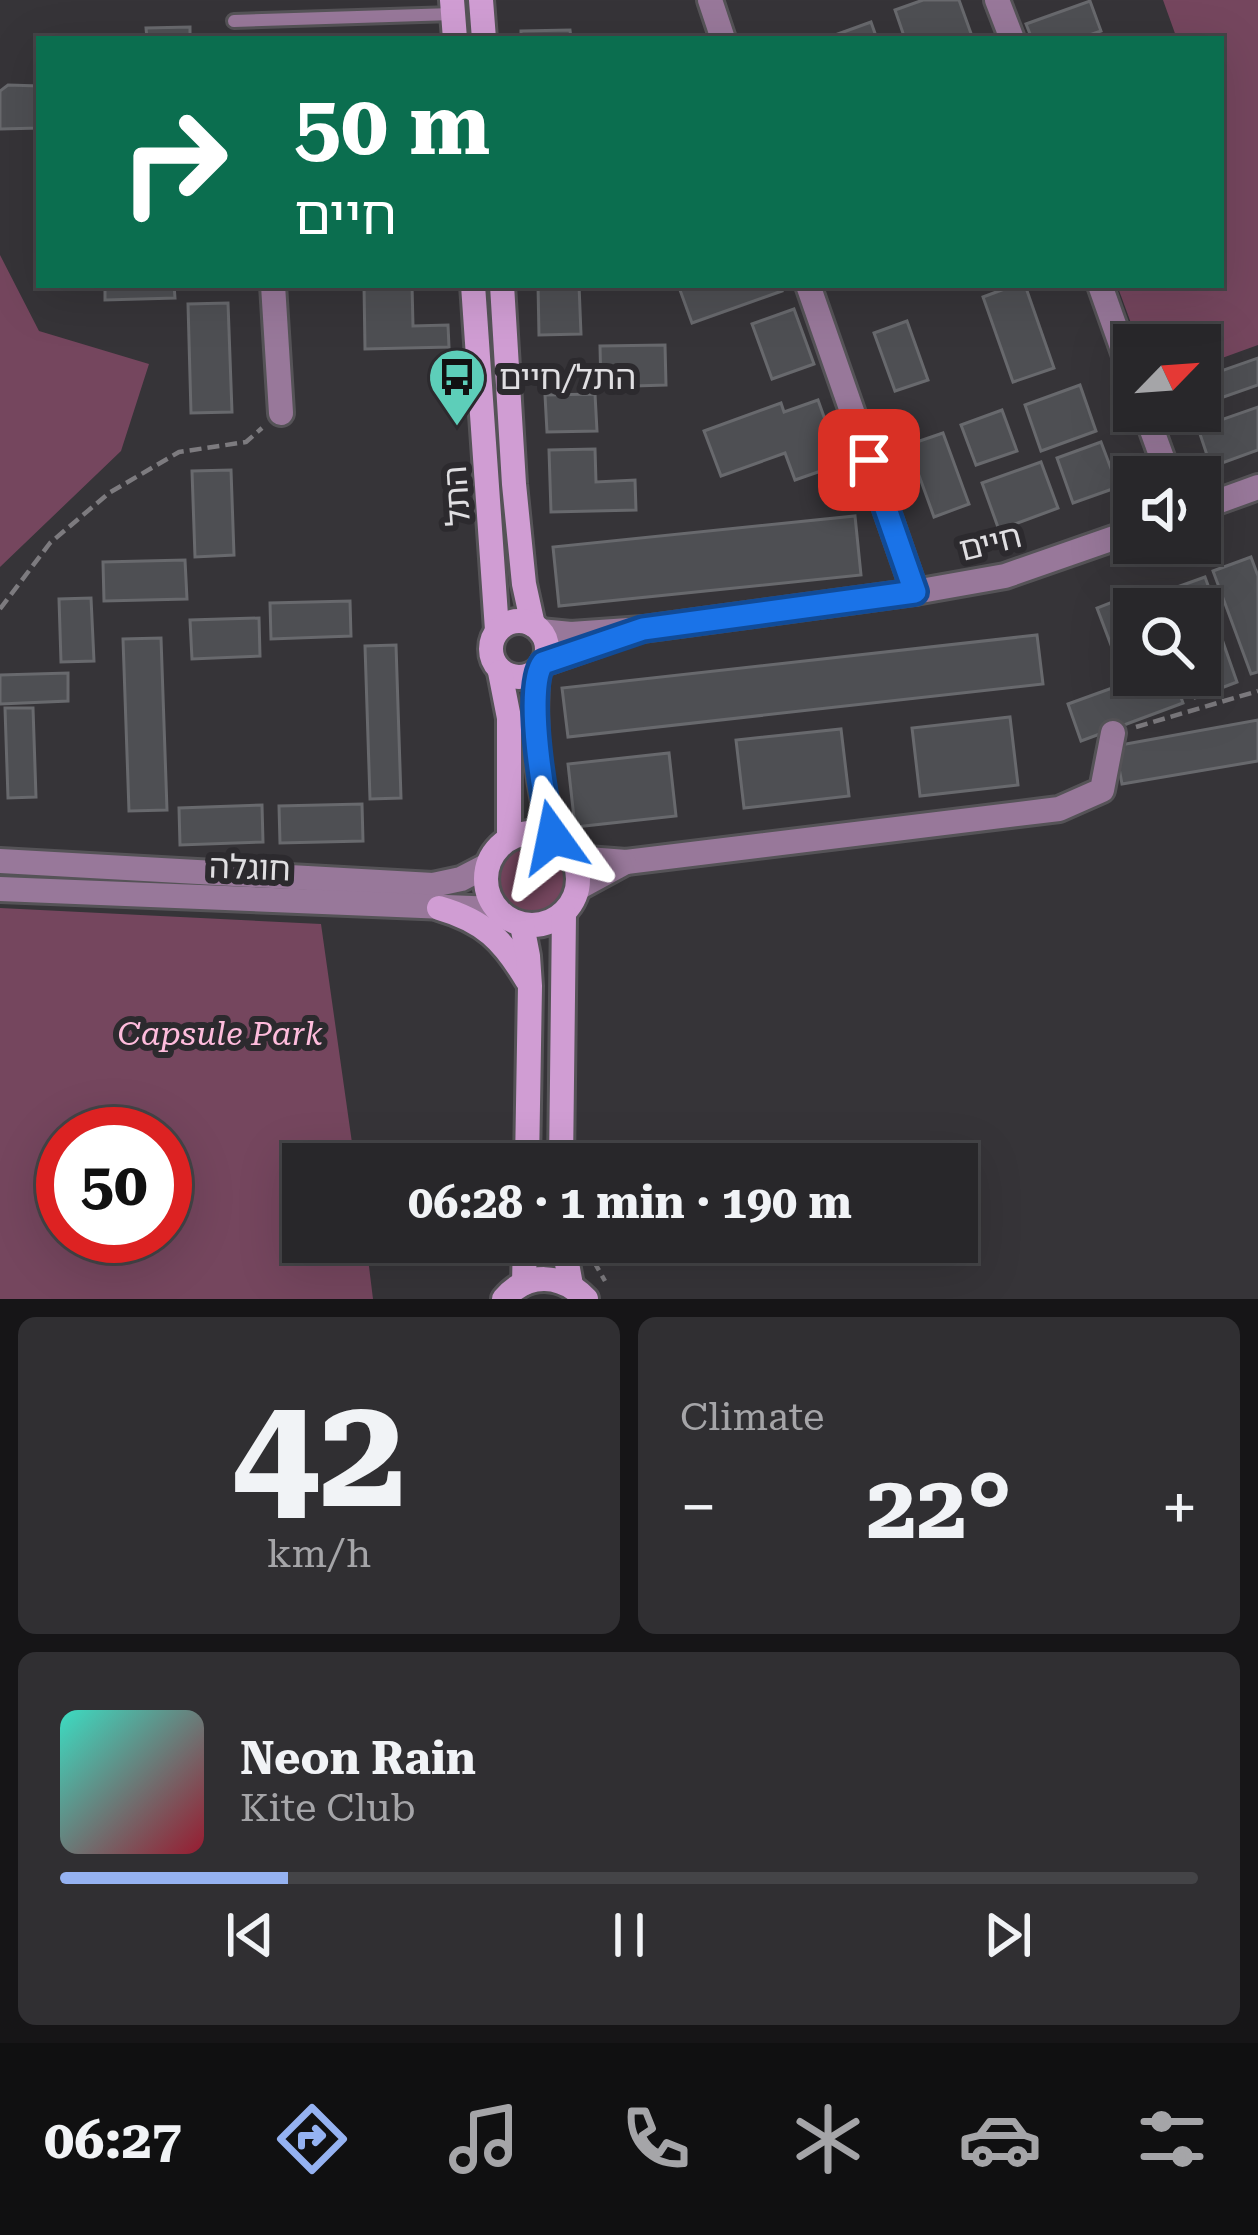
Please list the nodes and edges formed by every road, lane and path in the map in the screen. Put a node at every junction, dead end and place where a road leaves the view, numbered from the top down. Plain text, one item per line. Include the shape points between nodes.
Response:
1 (481, 0) edge
2 (710, 0) edge
3 (998, 0) edge
4 (453, 18) edge
5 (234, 21) dead end
6 (484, 36) edge
7 (722, 36) edge
8 (1011, 36) edge
9 (273, 288) edge
10 (473, 288) edge
11 (502, 288) edge
12 (809, 288) edge
13 (1101, 288) edge
14 (1114, 324) edge
15 (281, 413) joint
16 (1258, 487) edge
17 (1221, 500) edge
18 (1113, 538) edge
19 (915, 592) junction
20 (0, 609) edge
21 (536, 628) junction
22 (643, 629) junction
23 (497, 630) junction
24 (540, 667) junction
25 (500, 672) junction
26 (1258, 691) edge
27 (1113, 733) joint
28 (553, 837) junction
29 (509, 838) junction
30 (574, 858) junction
31 (0, 861) edge
32 (626, 862) junction
33 (488, 865) junction
34 (578, 888) junction
35 (0, 890) edge
36 (439, 908) junction
37 (496, 909) junction
38 (564, 914) junction
39 (522, 925) junction
40 (530, 986) junction
41 (527, 1143) edge
42 (562, 1143) edge
43 (570, 1263) edge
44 (514, 1291) edge
45 (579, 1292) edge

1 - 6 main road
2 - 7 street
3 - 8 street
4 - 5 lane
9 - 15 street
10 - 23 main road, התל
11 - 21 main road, התל via 516,505
12 - 19 street
13 - 14 street
15 - 20 path via 246,442 179,452 109,493 50,543
16 - 17 street
18 - 19 street, חיים via 1004,576
19 - 22 street, חיים
21 - 22 street, חיים
21 - 23 main road via 514,621
21 - 24 main road via 547,649
22 - 24 street, חיים
23 - 25 main road via 491,656
24 - 25 main road via 517,678
24 - 28 main road via 535,690
25 - 29 main road
26 - 27 path
27 - 32 street via 1102,790 1059,808
28 - 29 main road
28 - 30 main road
29 - 33 main road
30 - 32 street
30 - 34 main road
31 - 33 street, חוגלה via 433,885
32 - 34 street
33 - 37 main road
34 - 38 main road
35 - 36 street, חוגלה
36 - 37 street, חוגלה
36 - 40 main road via 496,937
37 - 39 main road
38 - 39 main road
38 - 42 main road
39 - 40 main road
40 - 41 main road
43 - 45 main road
44 - 45 main road via 555,1279

